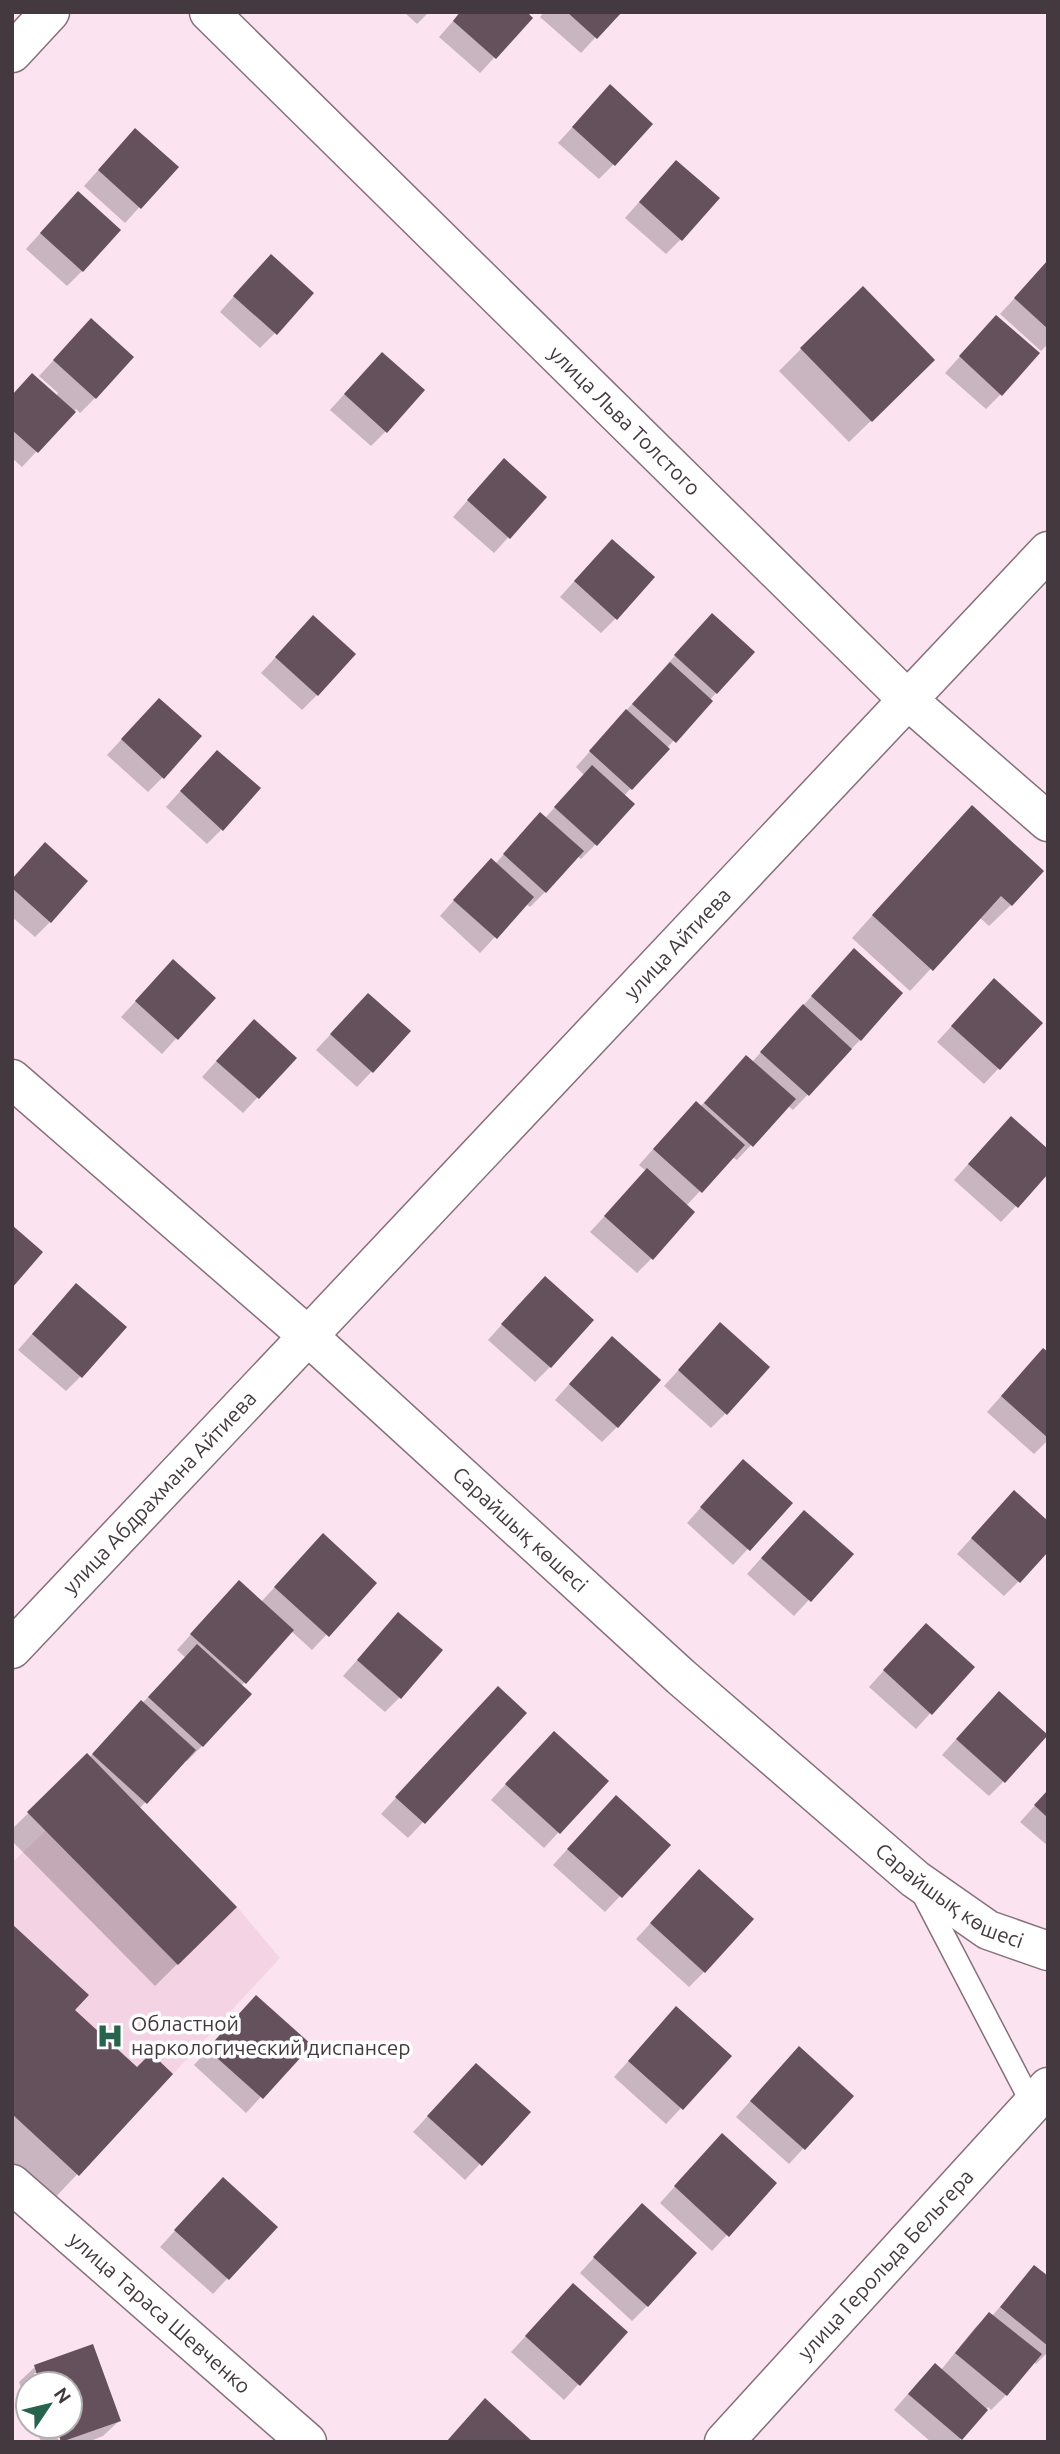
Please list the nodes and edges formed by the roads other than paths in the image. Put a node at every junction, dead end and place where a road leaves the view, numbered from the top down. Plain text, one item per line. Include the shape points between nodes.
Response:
1 (51, 12) edge
2 (209, 12) edge
3 (12, 53) edge
4 (1048, 551) edge
5 (909, 701) junction
6 (1048, 822) edge
7 (12, 1079) edge
8 (308, 1336) junction
9 (12, 1649) edge
10 (915, 1880) junction
11 (1048, 1951) edge
12 (1040, 2096) edge
13 (12, 2184) edge
14 (307, 2442) edge
15 (724, 2442) edge

1 - 3 street
2 - 5 street, улица Льва Толстого
4 - 5 street, улица Айтиева
5 - 6 street, улица Льва Толстого
5 - 8 street, улица Айтиева
7 - 8 street, Сарайшық көшесі
8 - 9 street, улица Абдрахмана Айтиева
8 - 10 street, Сарайшық көшесі via 681,1676
10 - 11 street, Сарайшық көшесі via 988,1930
10 - 12 lane
12 - 15 street, улица Герольда Бельгера
13 - 14 street, улица Тараса Шевченко

